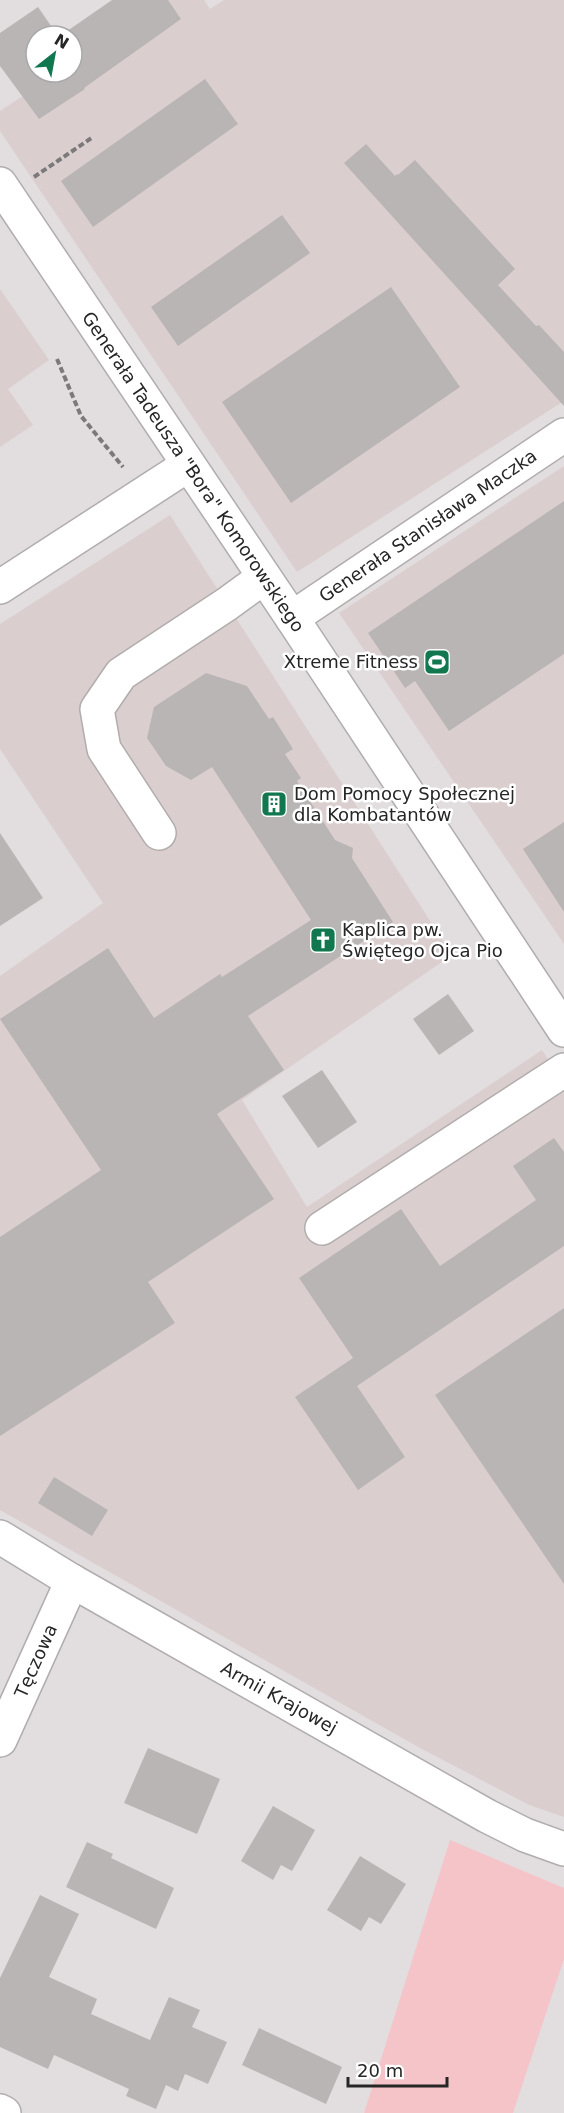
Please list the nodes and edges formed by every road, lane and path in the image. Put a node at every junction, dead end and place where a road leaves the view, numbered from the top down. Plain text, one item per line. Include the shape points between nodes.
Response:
1 (93, 137) dead end
2 (13, 184) edge
3 (57, 359) dead end
4 (564, 435) edge
5 (188, 465) junction
6 (126, 470) dead end
7 (264, 577) junction
8 (0, 587) edge
9 (292, 618) junction
10 (159, 833) dead end
11 (564, 1030) edge
12 (564, 1070) edge
13 (322, 1228) dead end
14 (0, 1537) edge
15 (72, 1581) junction
16 (0, 1740) edge
17 (564, 1849) edge
18 (0, 2111) edge
19 (4, 2113) edge

1 - 2 path
2 - 5 street, Generała Tadeusza "Bora" Komorowskiego
3 - 6 path via 81,416
4 - 9 street, Generała Stanisława Maczka
5 - 7 street, Generała Tadeusza "Bora" Komorowskiego
5 - 8 street
7 - 9 street, Generała Tadeusza "Bora" Komorowskiego
7 - 10 street via 122,674 98,709 105,749
9 - 11 street, Generała Tadeusza "Bora" Komorowskiego
12 - 13 street
14 - 15 street, Armii Krajowej
15 - 16 street, Tęczowa
15 - 17 street, Armii Krajowej via 487,1816
18 - 19 street

